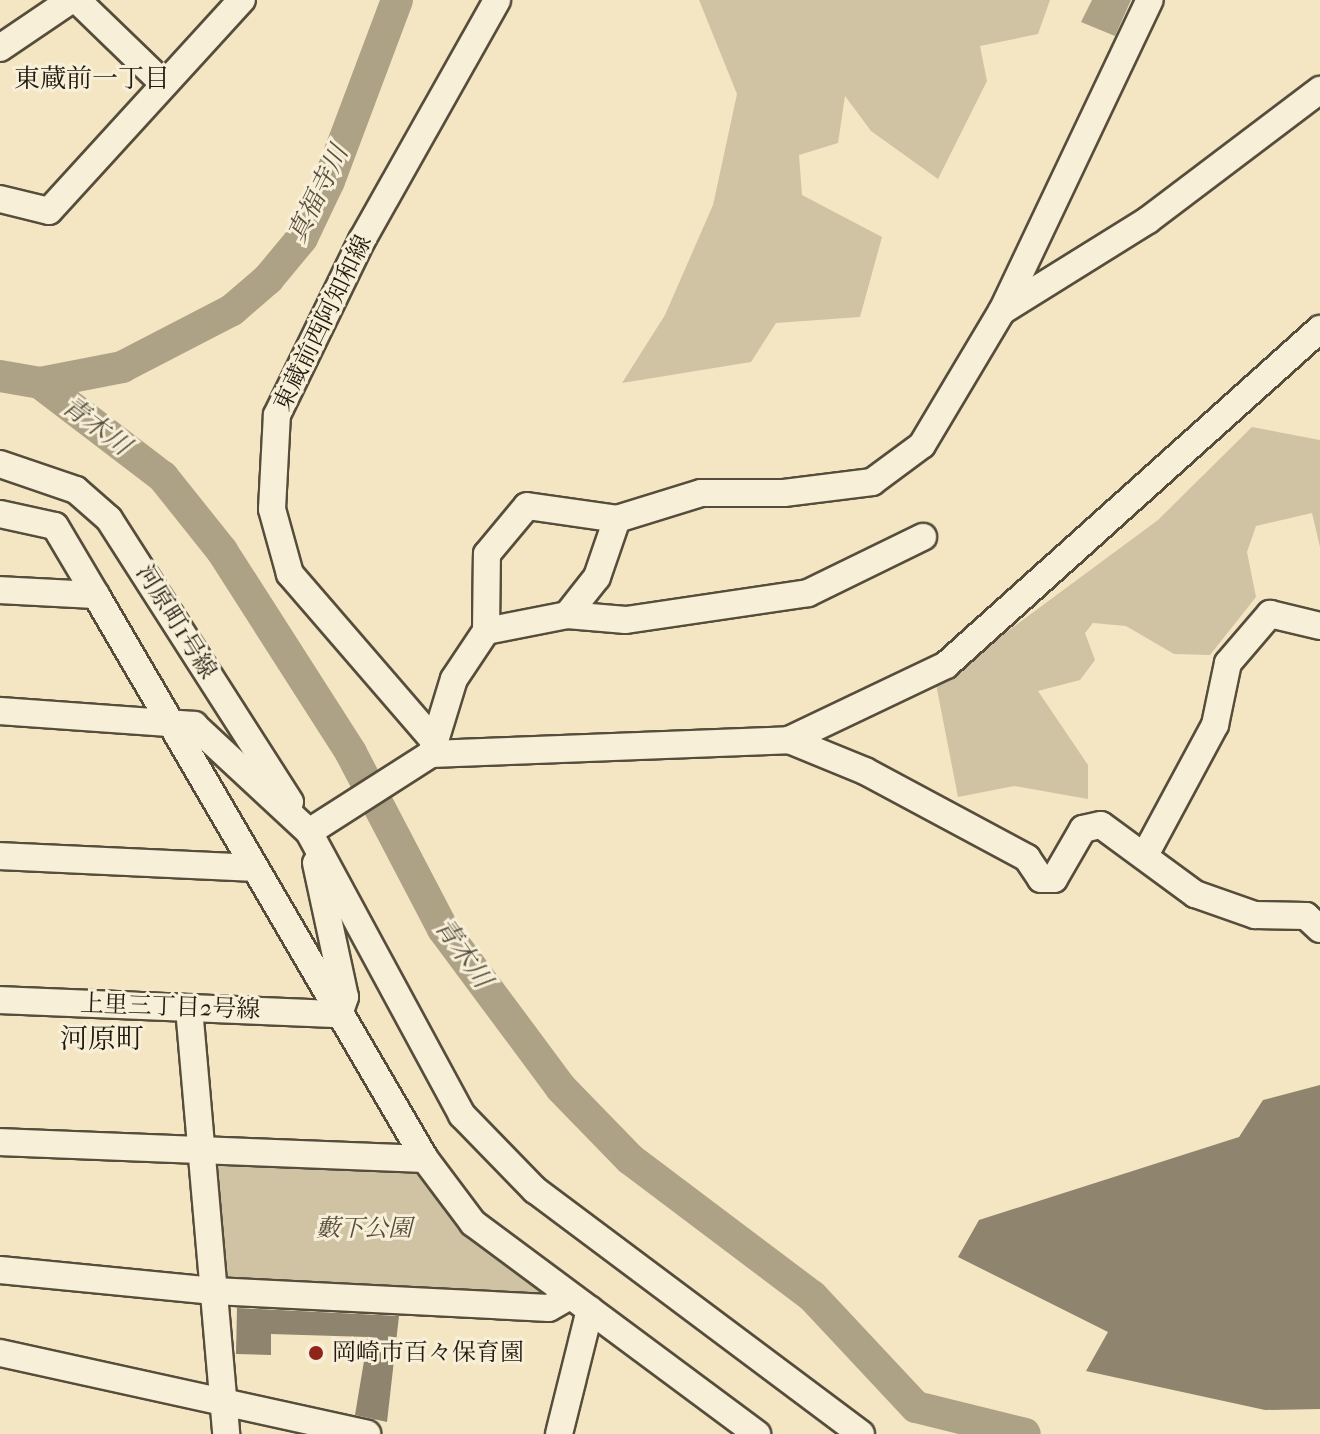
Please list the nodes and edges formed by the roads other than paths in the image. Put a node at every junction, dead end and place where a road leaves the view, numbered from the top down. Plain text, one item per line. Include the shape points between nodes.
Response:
1 (71, 0) edge
2 (77, 0) edge
3 (242, 0) edge
4 (497, 0) edge
5 (1150, 0) edge
6 (0, 48) edge
7 (164, 84) junction
8 (1320, 90) edge
9 (0, 199) edge
10 (1002, 311) junction
11 (1320, 329) edge
12 (0, 464) edge
13 (0, 514) edge
14 (617, 519) junction
15 (923, 537) dead end
16 (0, 590) edge
17 (96, 595) junction
18 (567, 615) junction
19 (1320, 626) edge
20 (486, 631) junction
21 (0, 711) edge
22 (175, 719) junction
23 (789, 740) junction
24 (433, 748) junction
25 (309, 832) junction
26 (1145, 855) junction
27 (0, 856) edge
28 (254, 868) junction
29 (1320, 929) edge
30 (0, 1000) edge
31 (189, 1008) junction
32 (339, 1014) junction
33 (0, 1142) edge
34 (203, 1151) junction
35 (425, 1159) junction
36 (0, 1270) edge
37 (214, 1291) junction
38 (580, 1303) junction
39 (0, 1353) edge
40 (223, 1402) junction
41 (226, 1434) edge
42 (367, 1434) edge
43 (559, 1434) edge
44 (757, 1434) edge
45 (861, 1434) edge

1 - 6 street
2 - 7 street
3 - 7 street
4 - 24 street, 東蔵前西阿知和線 via 459,63 277,415 272,509 290,574
5 - 10 street
7 - 9 street via 49,211
8 - 10 street via 1148,220
10 - 14 street via 922,445 872,482 701,493
11 - 23 street via 946,665
12 - 25 street, 河原町1号線 via 76,490 109,519
13 - 17 street via 55,526
14 - 18 street via 597,577
14 - 20 street via 527,506 487,554
15 - 18 street via 808,593 626,620
16 - 17 street
17 - 22 street
18 - 20 street
19 - 26 street via 1270,614 1228,663 1215,725
20 - 24 street via 454,679
21 - 22 street
22 - 25 street via 194,725
22 - 28 street
23 - 24 street
23 - 26 street via 865,771 1027,858 1041,879 1054,879 1083,829 1101,825
24 - 25 street via 411,772
25 - 32 street via 345,997
25 - 45 street via 462,1115 535,1190
26 - 29 street via 1195,894 1255,915 1306,916
27 - 28 street
28 - 32 street
30 - 31 street, 上里三丁目2号線
31 - 32 street, 上里三丁目2号線
31 - 34 street
32 - 35 street
33 - 34 street
34 - 35 street
34 - 37 street
35 - 38 street via 501,1250
36 - 37 street
37 - 38 street via 549,1308
37 - 40 street
38 - 43 street
38 - 44 street
39 - 40 street
40 - 41 street
40 - 42 street

